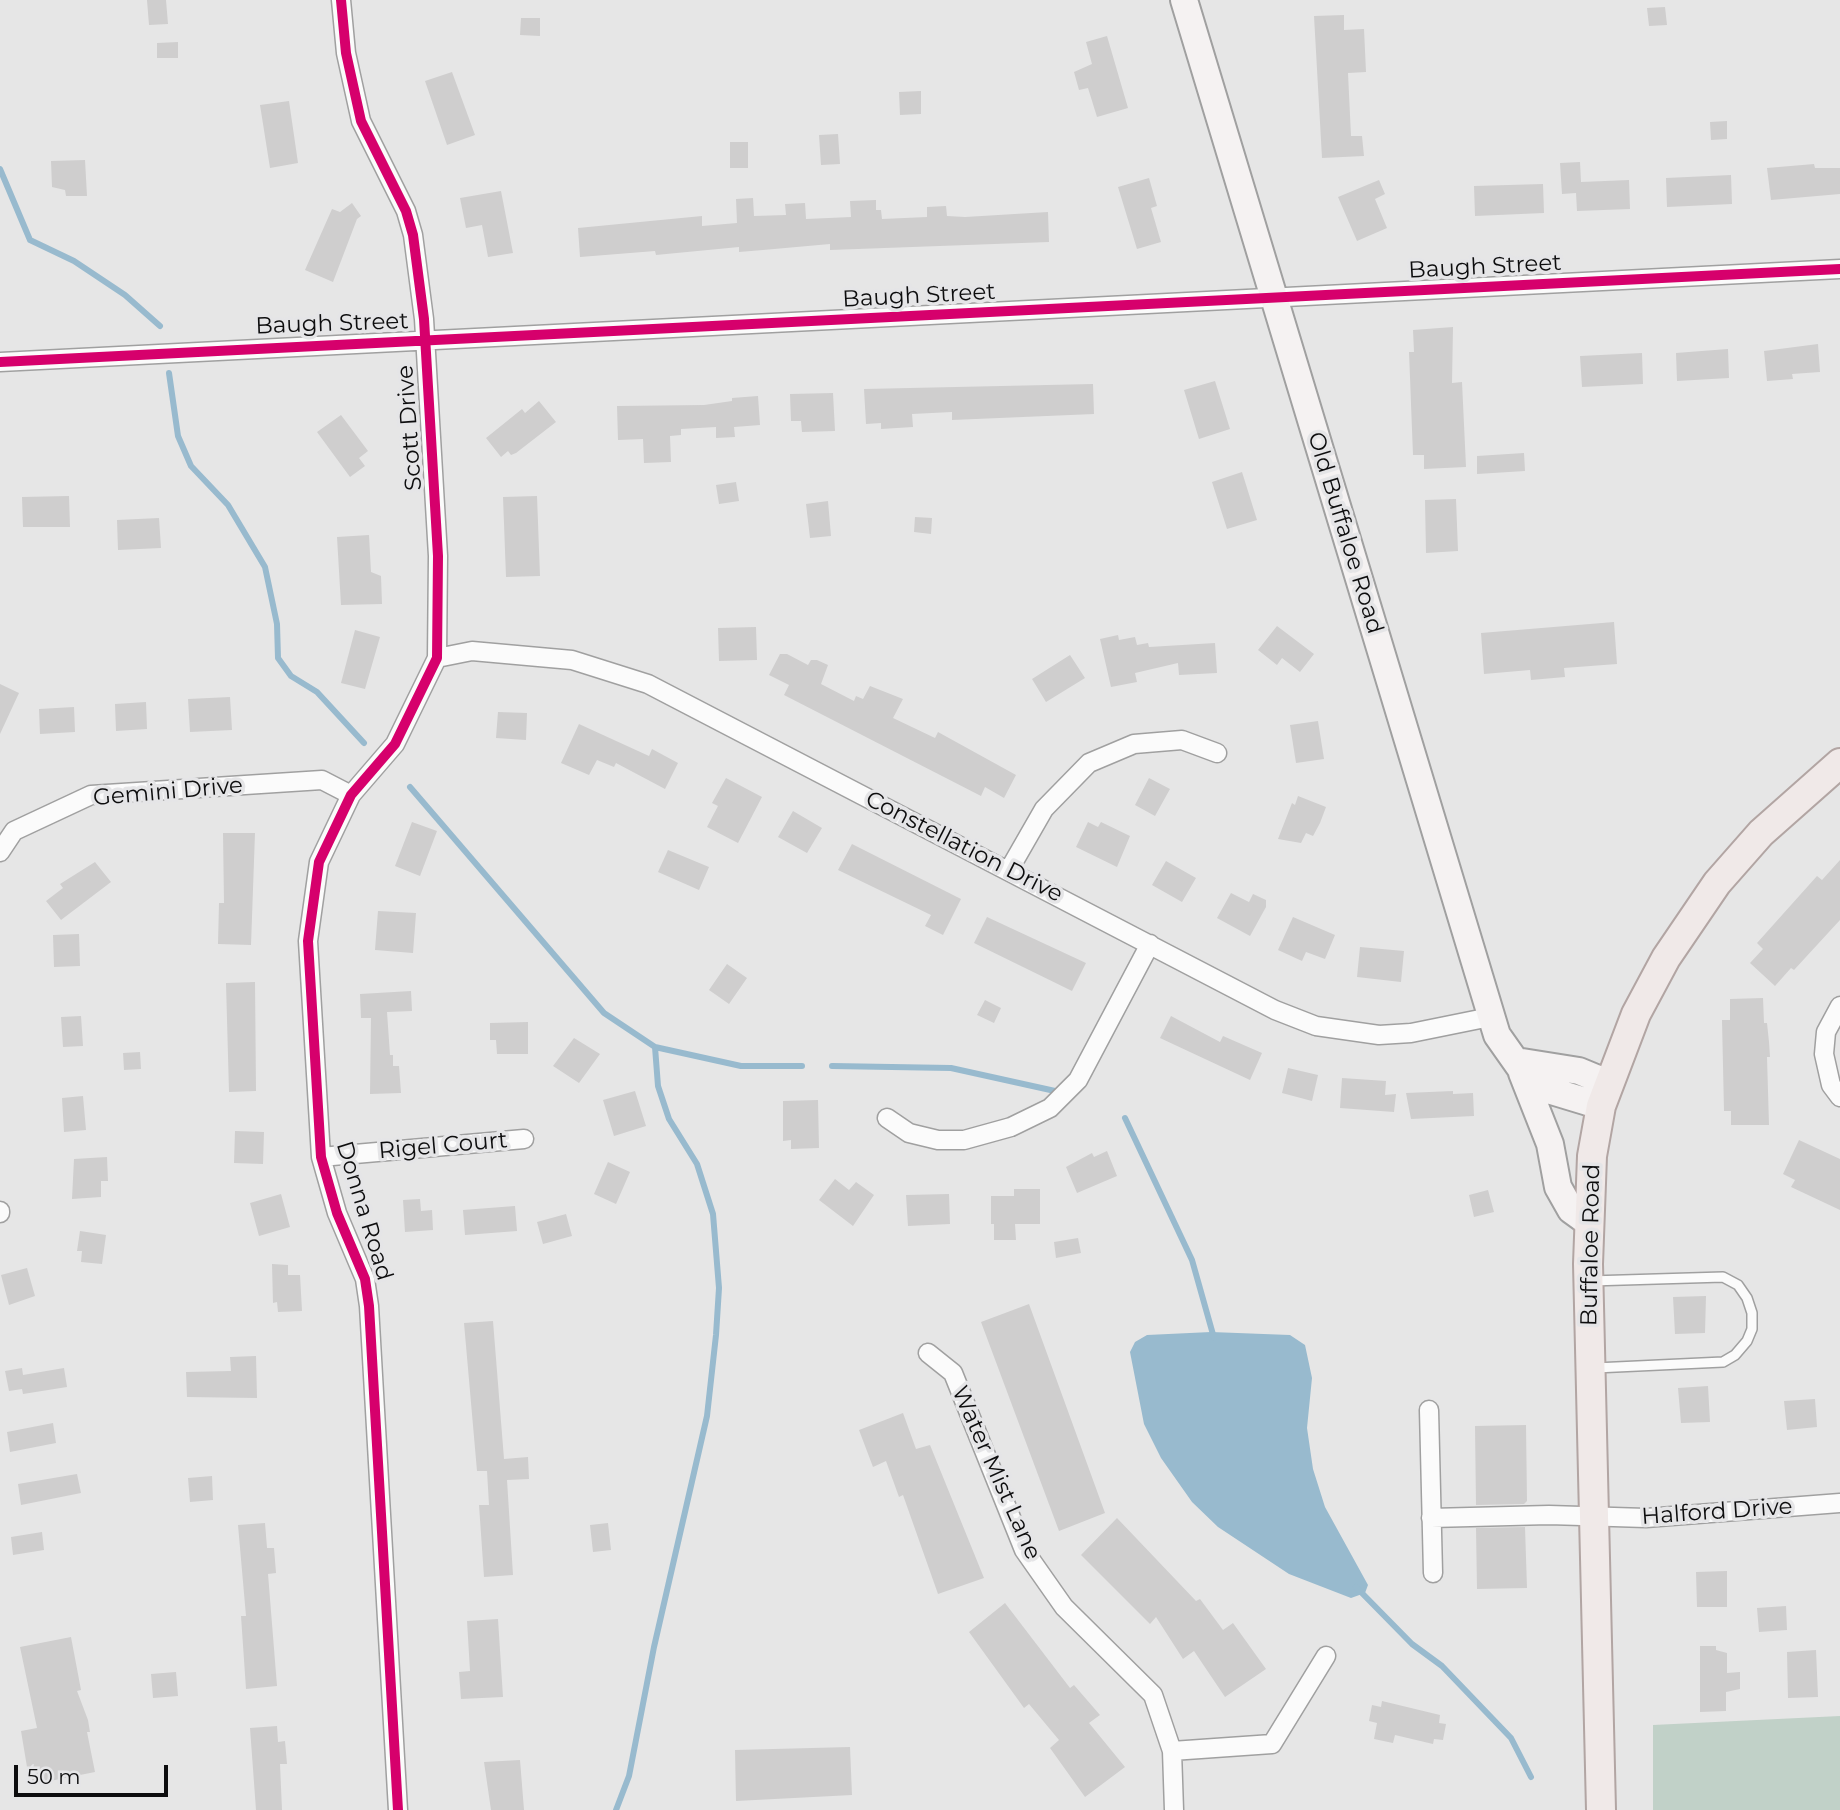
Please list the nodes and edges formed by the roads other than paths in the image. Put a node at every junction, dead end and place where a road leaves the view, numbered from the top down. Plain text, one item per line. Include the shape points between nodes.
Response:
1 (341, 0) edge
2 (1184, 0) edge
3 (1840, 269) edge
4 (1276, 298) junction
5 (425, 341) junction
6 (0, 362) edge
7 (437, 657) junction
8 (1217, 753) dead end
9 (1840, 763) edge
10 (351, 794) junction
11 (0, 818) edge
12 (14, 831) junction
13 (0, 852) edge
14 (1009, 870) junction
15 (1150, 944) junction
16 (1840, 1006) edge
17 (1490, 1017) junction
18 (1519, 1066) junction
19 (1604, 1094) junction
20 (1840, 1097) edge
21 (887, 1118) dead end
22 (524, 1139) dead end
23 (321, 1157) junction
24 (1589, 1223) junction
25 (1588, 1281) junction
26 (928, 1353) dead end
27 (1590, 1369) junction
28 (1429, 1410) dead end
29 (1840, 1503) edge
30 (1594, 1517) junction
31 (1431, 1518) junction
32 (1433, 1573) dead end
33 (1326, 1656) dead end
34 (1172, 1751) junction
35 (398, 1810) edge
36 (1174, 1810) edge
37 (1601, 1810) edge

1 - 5 street, Scott Drive via 347,64 361,121 406,211 413,235
2 - 4 street, Old Buffaloe Road
3 - 4 street, Baugh Street
4 - 5 street, Baugh Street
4 - 17 street, Old Buffaloe Road
5 - 6 street, Baugh Street
5 - 7 street, Scott Drive via 438,556
7 - 10 street, Donna Road via 395,744
7 - 14 street, Constellation Drive via 472,651 572,660 613,670
8 - 14 street via 1182,740 1134,744 1088,763 1044,808
9 - 19 main road, Buffaloe Road via 1761,833 1717,883 1666,958 1636,1014
10 - 12 street, Gemini Drive via 322,780 90,795
10 - 23 street, Donna Road via 319,862 308,941
11 - 12 street
12 - 13 street
14 - 15 street, Constellation Drive
15 - 17 street, Constellation Drive via 1275,1010 1316,1026 1379,1035
15 - 21 street via 1078,1080 1050,1108 1011,1127 964,1140 909,1133
16 - 20 street via 1826,1032 1824,1054 1831,1085
17 - 18 street, Old Buffaloe Road
18 - 19 street via 1579,1071
18 - 24 street, Old Buffaloe Road via 1550,1144 1558,1187 1571,1210
19 - 24 main road, Buffaloe Road via 1592,1156
22 - 23 street, Rigel Court
23 - 35 street, Donna Road via 337,1213 365,1279 369,1306
24 - 25 main road, Buffaloe Road
25 - 27 main road, Buffaloe Road
25 - 27 lane via 1723,1278 1738,1285 1747,1298 1752,1329 1735,1355 1723,1362
26 - 34 street, Water Mist Lane via 953,1373 1024,1549 1064,1607 1153,1695
27 - 30 main road, Buffaloe Road
28 - 31 street
29 - 30 street, Halford Drive via 1646,1518
30 - 31 street, Halford Drive
30 - 37 main road, Buffaloe Road
31 - 32 street
33 - 34 street via 1272,1744
34 - 36 street, Water Mist Lane

